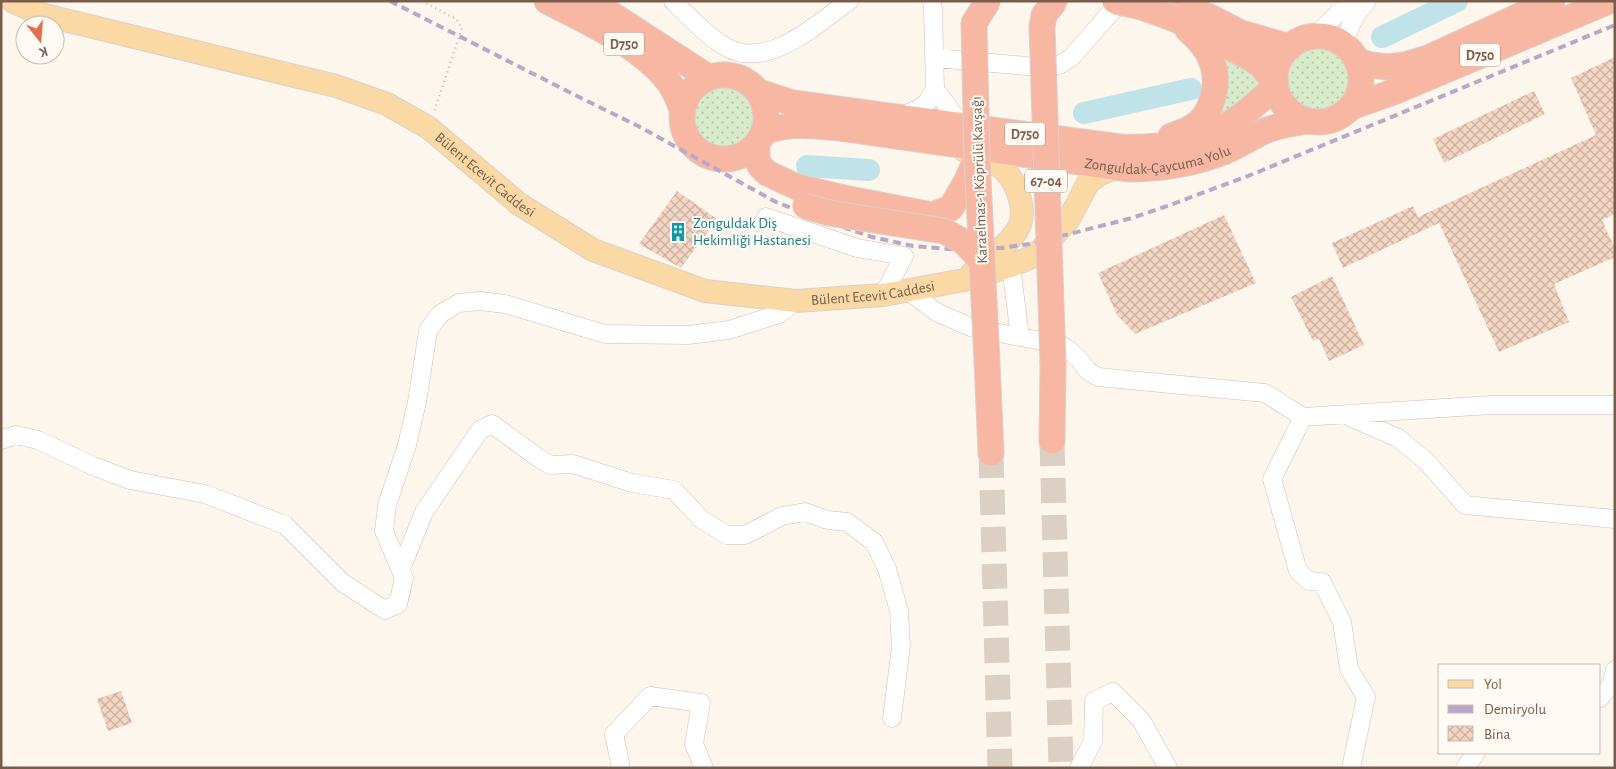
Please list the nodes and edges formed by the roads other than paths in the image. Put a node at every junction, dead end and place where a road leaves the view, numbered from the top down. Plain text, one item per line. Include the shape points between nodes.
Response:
1 (12, 1) edge
2 (547, 1) edge
3 (591, 1) edge
4 (673, 1) edge
5 (849, 1) edge
6 (932, 1) edge
7 (988, 1) edge
8 (1055, 1) edge
9 (1115, 1) edge
10 (1125, 1) edge
11 (1360, 1) edge
12 (1367, 1) edge
13 (1552, 1) edge
14 (1609, 1) edge
15 (1171, 10) edge
16 (1316, 36) junction
17 (1290, 47) junction
18 (1350, 52) junction
19 (935, 58) junction
20 (708, 77) junction
21 (1276, 85) junction
22 (935, 89) junction
23 (759, 92) junction
24 (1351, 107) junction
25 (682, 108) junction
26 (898, 117) junction
27 (1308, 121) junction
28 (968, 126) junction
29 (760, 139) junction
30 (945, 143) junction
31 (1144, 147) junction
32 (977, 158) junction
33 (718, 159) junction
34 (1115, 168) junction
35 (801, 196) junction
36 (766, 217) dead end
37 (982, 261) junction
38 (1011, 266) junction
39 (964, 280) junction
40 (908, 291) junction
41 (883, 295) junction
42 (796, 301) junction
43 (1020, 337) junction
44 (1615, 405) edge
45 (1347, 415) junction
46 (1303, 417) junction
47 (1, 440) edge
48 (1052, 441) tunnel mouth
49 (991, 453) tunnel mouth
50 (1615, 519) edge
51 (400, 569) junction
52 (1615, 670) edge
53 (1601, 697) edge
54 (892, 718) dead end
55 (1475, 754) edge
56 (621, 768) edge
57 (704, 768) edge
58 (1079, 768) edge
59 (1168, 768) edge
60 (1351, 768) edge
61 (1465, 768) edge

1 - 42 main road, Bülent Ecevit Caddesi via 40,14 336,86 387,104 429,128 519,204 593,250 705,290
2 - 25 highway, D750 via 623,42 650,63 668,80
3 - 20 highway, D750
4 - 5 street via 701,29 727,48 751,54 772,51 797,38
6 - 19 street
7 - 32 highway, Karaelmas-1 Köprülü Kavşağı, bridge via 974,23
8 - 48 highway, 67-04, bridge via 1044,15 1042,35 1053,364
9 - 15 highway, bridge
10 - 19 street via 1111,12 1071,58 1049,68
11 - 16 street via 1338,13
12 - 18 street via 1354,18
13 - 18 highway, D750 via 1428,58 1405,65 1371,65
14 - 24 highway, D750
15 - 17 highway via 1208,16 1241,33
15 - 21 highway via 1262,66
15 - 31 highway via 1209,53 1216,75 1215,92 1209,110 1199,122
16 - 17 highway
16 - 18 highway, D750 via 1330,38
17 - 21 highway via 1280,60
18 - 24 highway via 1361,76 1361,85
19 - 22 street
20 - 23 highway, D750 via 736,76
20 - 25 highway via 687,95
21 - 27 highway via 1286,108
21 - 31 highway, Zonguldak-Çaycuma Yolu / D750 via 1245,114 1203,138
22 - 26 street via 918,109
22 - 28 street via 954,115
23 - 26 highway, Zonguldak-Çaycuma Yolu / D750 via 793,103
23 - 29 highway via 767,119
24 - 27 highway, D750 via 1331,120
25 - 33 highway, D750 via 686,136 705,155
26 - 28 highway, Zonguldak-Çaycuma Yolu / D750
27 - 34 highway, Zonguldak-Çaycuma Yolu / D750 via 1266,130 1226,151 1193,162 1158,169
28 - 31 highway, Zonguldak-Çaycuma Yolu / D750 via 1120,147
29 - 30 highway, Zonguldak-Çaycuma Yolu / D750 via 780,126 795,125
29 - 33 highway, D750 via 746,154
29 - 35 highway via 757,159 760,166
30 - 34 highway, Zonguldak-Çaycuma Yolu / D750
30 - 39 main road via 1004,170 1021,200 1022,214 1017,231 988,262
32 - 35 highway via 950,208 932,216 844,198
32 - 37 highway, Karaelmas-1 Köprülü Kavşağı, bridge
33 - 35 highway via 781,198
34 - 38 main road, Bülent Ecevit Caddesi via 1088,183 1069,219 1036,254
35 - 37 highway, bridge via 829,213 944,231 964,242
36 - 41 street via 857,248 904,256
37 - 49 highway, Karaelmas-1 Köprülü Kavşağı, bridge
38 - 39 main road, Bülent Ecevit Caddesi
38 - 43 street
39 - 40 main road, Bülent Ecevit Caddesi
40 - 41 main road, Bülent Ecevit Caddesi
40 - 43 street via 938,312 973,328
41 - 42 main road, Bülent Ecevit Caddesi
42 - 51 street via 779,314 729,330 688,335 605,334 505,304 480,301 458,303 440,314 428,331 418,402 387,505 384,531
43 - 46 street via 1059,344 1098,377 1265,393
44 - 45 street via 1491,405
45 - 46 street
45 - 50 street via 1398,438 1426,461 1465,505
46 - 60 street via 1272,479 1298,571 1309,581 1322,582 1342,622 1349,669 1366,697
47 - 51 street via 16,435 38,440 130,480 205,494 285,525 343,583 385,610 398,604 404,578
51 - 54 street via 424,512 480,430 492,424 551,464 573,464 632,483 674,490 701,518 727,535 746,535 782,516 805,512 847,522 874,542 887,569 899,610 901,646
52 - 53 street via 1611,685
55 - 61 street
56 - 57 street via 614,734 650,696 701,703 694,744
58 - 59 street via 1093,741 1094,701 1113,692 1140,720

